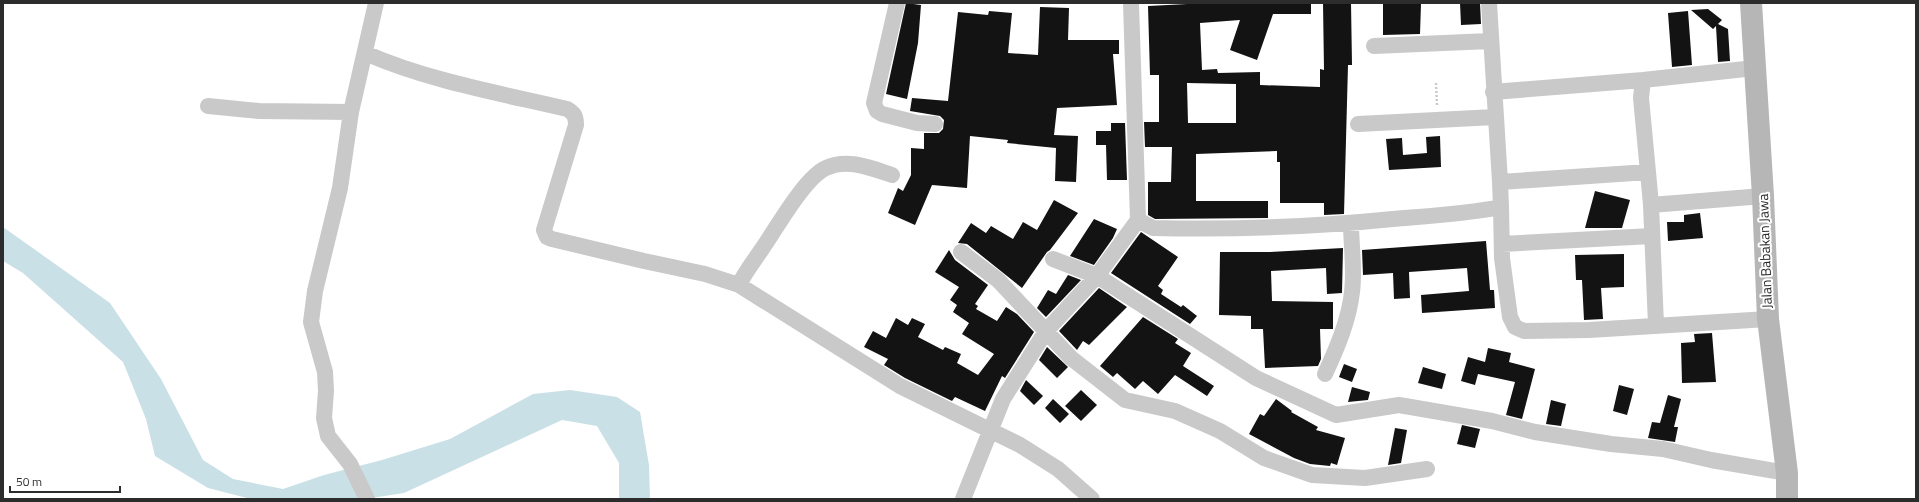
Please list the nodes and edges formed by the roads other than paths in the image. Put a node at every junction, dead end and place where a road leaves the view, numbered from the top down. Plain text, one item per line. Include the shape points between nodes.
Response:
1 (376, 3) edge
2 (897, 3) edge
3 (1131, 3) edge
4 (1489, 3) edge
5 (1751, 3) edge
6 (1490, 41) junction
7 (1374, 46) dead end
8 (365, 53) junction
9 (1755, 68) junction
10 (1643, 80) junction
11 (1493, 92) junction
12 (208, 106) dead end
13 (351, 112) junction
14 (1495, 117) junction
15 (935, 124) dead end
16 (1358, 124) dead end
17 (1648, 172) junction
18 (892, 175) dead end
19 (1500, 182) junction
20 (1763, 196) junction
21 (1651, 205) junction
22 (1501, 207) junction
23 (1138, 220) junction
24 (1351, 223) junction
25 (1652, 236) junction
26 (1502, 244) junction
27 (961, 252) dead end
28 (1053, 259) dead end
29 (1097, 276) junction
30 (739, 285) junction
31 (1768, 319) junction
32 (1656, 325) junction
33 (1046, 331) junction
34 (1325, 374) dead end
35 (991, 432) junction
36 (1427, 469) dead end
37 (1787, 473) junction
38 (1090, 498) edge
39 (367, 499) edge
40 (963, 499) edge
41 (1787, 499) edge

1 - 8 street
2 - 15 street via 874,103 877,111 882,114
3 - 23 street
4 - 6 street
5 - 9 street, Jalan Babakan Jawa
6 - 7 street
6 - 11 street
8 - 13 street
8 - 30 street via 397,67 434,78 567,109 573,113 576,125 544,230 547,236 629,258 705,274
9 - 10 street
9 - 20 street, Jalan Babakan Jawa
10 - 11 street
10 - 17 street via 1641,98
11 - 14 street
12 - 13 street via 259,111
13 - 39 street via 340,188 315,291 311,322 325,372 325,427 328,436 350,464
14 - 16 street
14 - 19 street
17 - 19 street
17 - 21 street
18 - 30 street via 862,165 848,164 825,168 815,176 784,215
19 - 22 street
20 - 21 street
20 - 31 street, Jalan Babakan Jawa
21 - 25 street
22 - 24 street via 1476,212
22 - 26 street
23 - 24 street via 1153,228 1187,229
23 - 29 street
24 - 34 street via 1353,274 1350,306 1336,352
25 - 26 street
25 - 32 street
26 - 32 street via 1510,317 1515,327 1524,331
27 - 33 street via 998,280
28 - 29 street
29 - 33 street
29 - 37 street via 1256,378 1336,415 1399,405 1492,421 1534,432 1663,449
30 - 35 street via 900,386
31 - 32 street
31 - 37 street, Jalan Babakan Jawa
33 - 35 street via 1003,399
33 - 36 street via 1071,358 1125,400 1175,411 1220,431 1264,458 1312,475 1365,478
35 - 38 street via 1020,445 1058,469
35 - 40 street
37 - 41 street, Jalan Babakan Jawa

